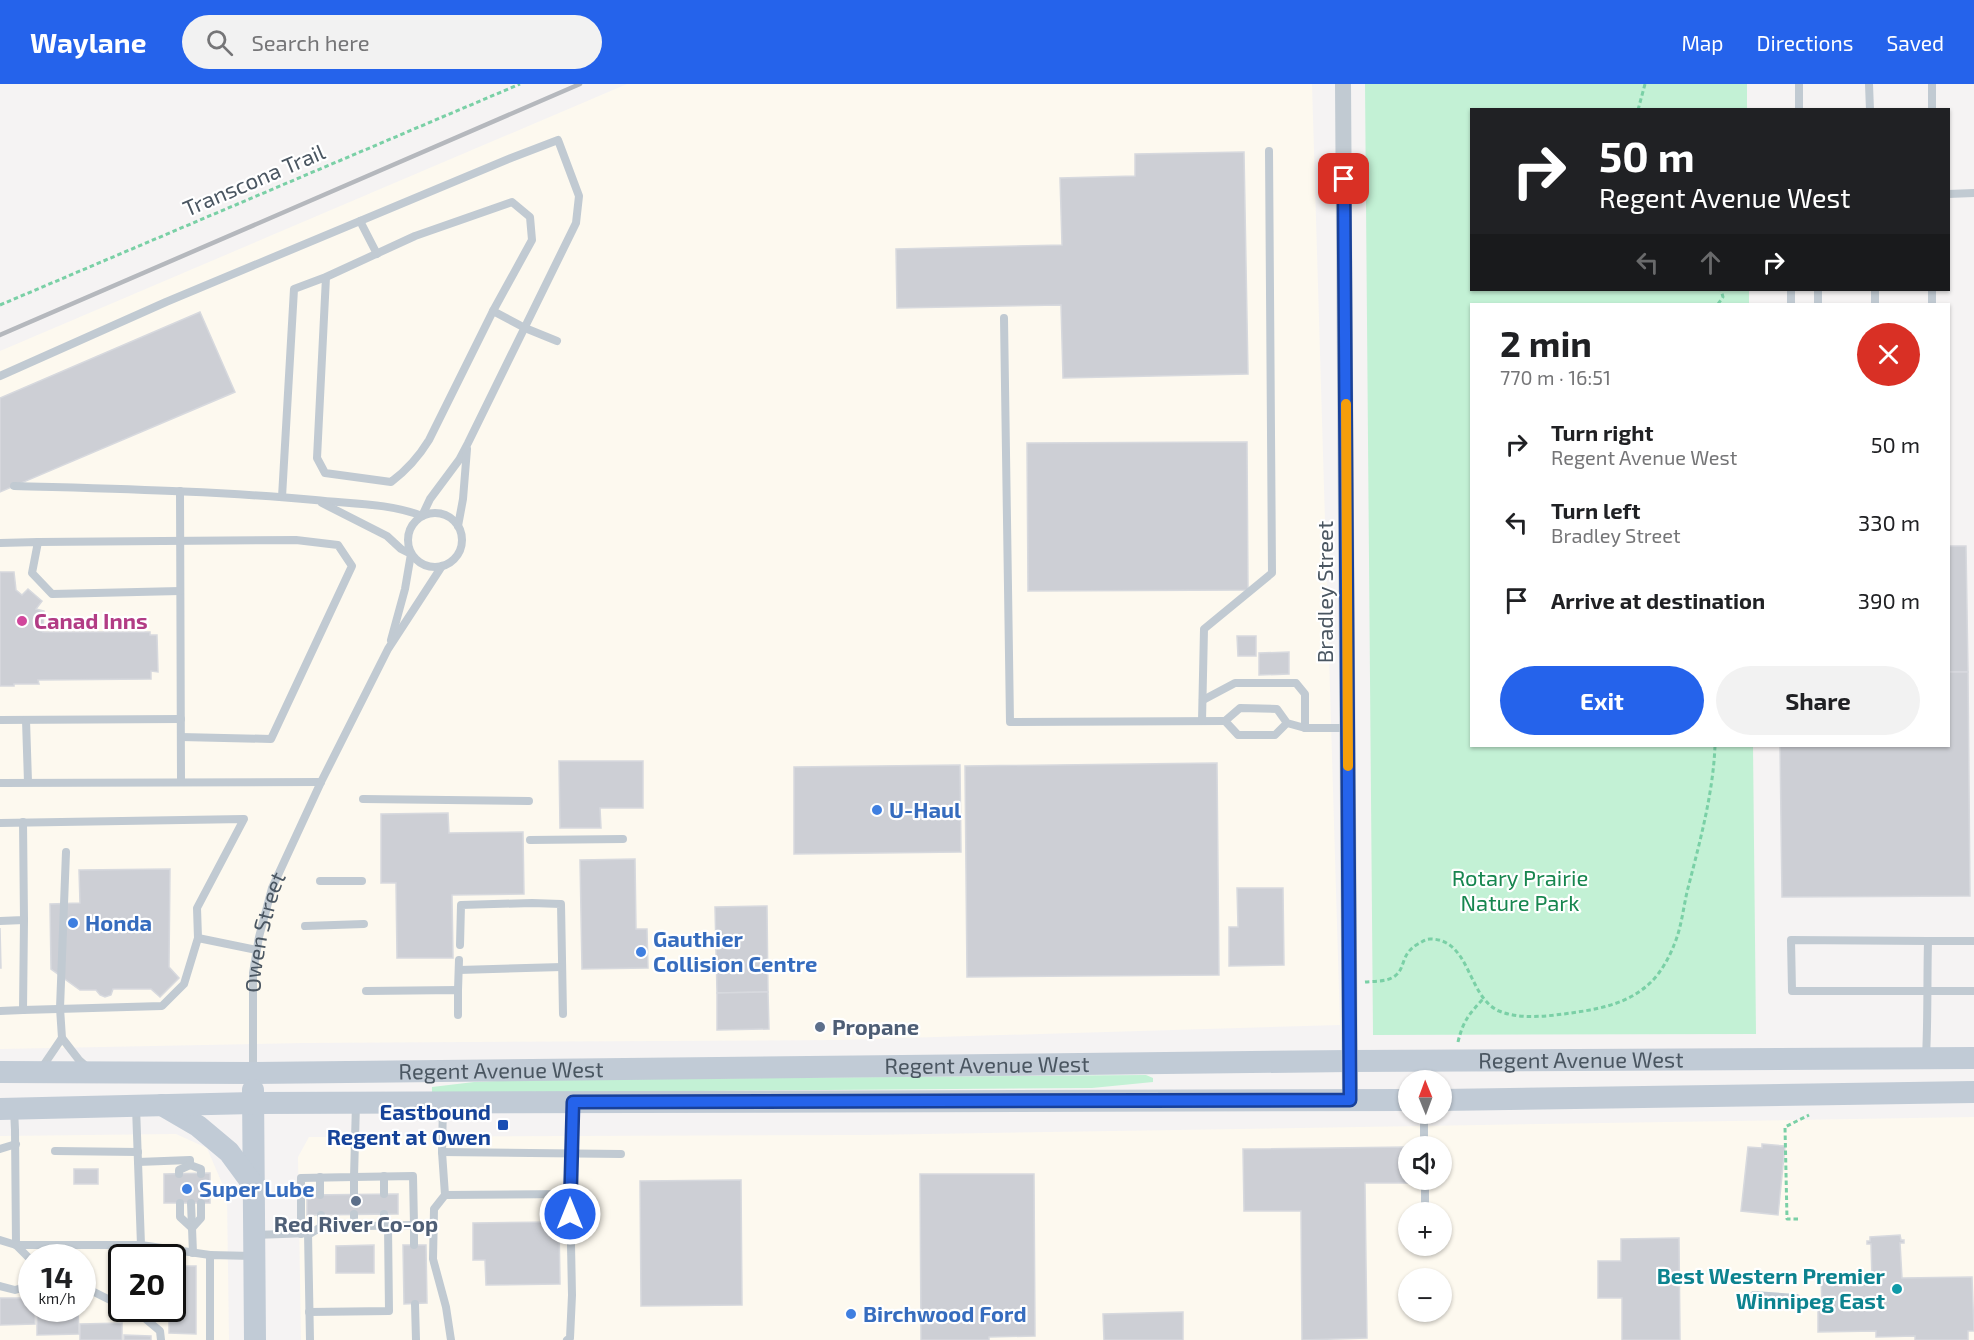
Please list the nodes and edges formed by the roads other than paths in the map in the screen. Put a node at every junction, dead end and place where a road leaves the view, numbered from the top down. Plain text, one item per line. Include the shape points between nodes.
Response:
1 (1343, 84) edge
2 (1799, 84) edge
3 (1869, 84) edge
4 (1932, 84) edge
5 (1799, 108) edge
6 (1870, 108) edge
7 (1932, 108) edge
8 (1269, 151) dead end
9 (1974, 193) edge
10 (1950, 194) edge
11 (360, 221) junction
12 (377, 254) junction
13 (326, 277) junction
14 (493, 311) junction
15 (1004, 318) dead end
16 (525, 328) junction
17 (557, 341) dead end
18 (0, 376) edge
19 (468, 443) junction
20 (14, 486) dead end
21 (180, 491) junction
22 (282, 497) junction
23 (316, 501) junction
24 (423, 516) junction
25 (458, 526) junction
26 (179, 540) junction
27 (39, 542) junction
28 (0, 543) edge
29 (411, 554) junction
30 (442, 566) junction
31 (180, 591) junction
32 (388, 649) junction
33 (1203, 700) junction
34 (181, 719) junction
35 (0, 720) edge
36 (27, 720) junction
37 (1202, 721) junction
38 (1225, 721) junction
39 (1287, 723) junction
40 (1305, 728) junction
41 (1348, 728) junction
42 (181, 737) junction
43 (181, 781) junction
44 (28, 782) junction
45 (321, 782) junction
46 (0, 783) edge
47 (363, 800) dead end
48 (529, 801) dead end
49 (23, 822) junction
50 (0, 823) edge
51 (623, 839) dead end
52 (530, 840) dead end
53 (66, 852) dead end
54 (320, 881) dead end
55 (362, 881) dead end
56 (24, 920) junction
57 (0, 921) edge
58 (364, 924) dead end
59 (305, 926) dead end
60 (198, 938) junction
61 (1928, 941) junction
62 (1974, 941) edge
63 (460, 945) dead end
64 (257, 950) junction
65 (459, 960) dead end
66 (562, 967) junction
67 (459, 970) junction
68 (458, 990) junction
69 (366, 991) dead end
70 (1927, 991) junction
71 (1974, 991) edge
72 (60, 1008) junction
73 (23, 1010) junction
74 (0, 1011) edge
75 (458, 1014) dead end
76 (563, 1014) dead end
77 (62, 1038) junction
78 (1926, 1058) junction
79 (1974, 1058) edge
80 (1350, 1060) junction
81 (0, 1072) edge
82 (39, 1072) junction
83 (94, 1073) junction
84 (253, 1073) junction
85 (1974, 1092) edge
86 (1350, 1100) junction
87 (1398, 1100) edge
88 (1452, 1100) edge
89 (573, 1102) junction
90 (254, 1103) junction
91 (356, 1103) junction
92 (443, 1103) junction
93 (162, 1105) junction
94 (136, 1106) junction
95 (7, 1109) edge
96 (16, 1144) junction
97 (0, 1149) edge
98 (55, 1151) dead end
99 (138, 1152) junction
100 (442, 1152) junction
101 (572, 1154) junction
102 (621, 1154) dead end
103 (138, 1162) junction
104 (190, 1169) junction
105 (179, 1174) dead end
106 (201, 1174) dead end
107 (384, 1176) junction
108 (320, 1177) junction
109 (354, 1177) junction
110 (254, 1186) junction
111 (384, 1194) dead end
112 (570, 1194) junction
113 (320, 1195) dead end
114 (354, 1195) dead end
115 (445, 1195) junction
116 (180, 1203) dead end
117 (196, 1203) dead end
118 (354, 1214) dead end
119 (384, 1214) dead end
120 (321, 1215) dead end
121 (414, 1225) junction
122 (354, 1226) junction
123 (386, 1226) junction
124 (321, 1227) junction
125 (192, 1228) junction
126 (304, 1234) junction
127 (0, 1240) edge
128 (141, 1244) edge
129 (16, 1245) junction
130 (108, 1245) edge
131 (254, 1245) junction
132 (414, 1245) dead end
133 (186, 1252) edge
134 (193, 1253) junction
135 (210, 1255) junction
136 (0, 1286) edge
137 (18, 1289) edge
138 (1754, 1295) dead end
139 (1796, 1298) dead end
140 (416, 1304) dead end
141 (309, 1312) junction
142 (151, 1322) edge
143 (161, 1340) edge
144 (210, 1340) edge
145 (255, 1340) edge
146 (310, 1340) edge
147 (416, 1340) edge
148 (451, 1340) edge
149 (567, 1340) edge

1 - 41 street, Bradley Street
2 - 5 lane
3 - 6 lane
4 - 7 lane
8 - 33 lane via 1272,573 1204,629
9 - 10 lane
11 - 12 lane
11 - 16 lane via 558,140 579,196 576,223
11 - 18 lane
12 - 13 lane
12 - 14 lane via 415,236 512,202 530,217 532,240
13 - 14 lane via 317,458 325,473 391,482 405,472 429,440
13 - 22 lane via 294,289
14 - 16 lane
15 - 37 lane via 1010,722
16 - 17 lane
16 - 19 lane
19 - 24 lane
19 - 25 lane
20 - 21 lane
21 - 22 lane
21 - 26 lane
22 - 23 lane
23 - 24 lane via 403,508
23 - 29 lane via 387,536
24 - 25 lane via 438,513
24 - 29 lane via 410,528
25 - 30 lane, Owen Street via 460,549
26 - 27 lane
26 - 31 lane
26 - 42 lane via 296,540 338,545 352,566 272,739
27 - 28 lane
27 - 31 lane via 32,573 52,594
29 - 30 lane via 425,566
29 - 32 lane
30 - 32 lane, Owen Street
31 - 34 lane
32 - 45 lane, Owen Street
33 - 37 lane
33 - 40 lane via 1235,683 1296,683 1305,694
34 - 36 lane
34 - 42 lane
35 - 36 lane
36 - 44 lane
37 - 38 lane
38 - 39 lane via 1238,735 1275,735
38 - 39 lane via 1240,708 1277,709
39 - 40 lane
40 - 41 lane
41 - 80 street, Bradley Street
42 - 43 lane
43 - 44 lane
43 - 45 lane
44 - 46 lane
45 - 64 lane, Owen Street via 272,888
47 - 48 lane
49 - 50 lane
49 - 56 lane
49 - 60 lane via 244,819 196,908
51 - 52 lane
53 - 72 lane
54 - 55 lane
56 - 57 lane
56 - 73 lane
58 - 59 lane
60 - 64 lane
60 - 72 lane via 184,984 162,1006
61 - 62 lane
61 - 70 lane
61 - 70 lane via 1791,940 1792,991
63 - 66 lane via 460,905 561,904
64 - 84 lane, Owen Street via 253,973
65 - 67 lane
66 - 67 lane
66 - 76 lane
67 - 68 lane
68 - 69 lane
68 - 75 lane
70 - 71 lane
70 - 78 lane
72 - 73 lane
72 - 77 lane
73 - 74 lane
77 - 82 lane
77 - 83 lane
78 - 79 main road, Regent Avenue West
78 - 80 main road, Regent Avenue West
80 - 84 main road, Regent Avenue West
80 - 86 street, Bradley Street
81 - 82 main road, Regent Avenue West
82 - 83 main road, Regent Avenue West
83 - 84 main road, Regent Avenue West
84 - 90 main road, Owen Street
85 - 88 main road, Regent Avenue West
86 - 87 main road, Regent Avenue West
86 - 89 main road, Regent Avenue West
89 - 92 main road, Regent Avenue West
89 - 101 lane
90 - 91 main road, Regent Avenue West
90 - 93 main road, Regent Avenue West
90 - 110 main road, Owen Street
91 - 92 main road, Regent Avenue West
91 - 109 lane
92 - 100 lane
93 - 94 main road, Regent Avenue West
93 - 110 main road via 198,1126 229,1152
94 - 95 main road, Regent Avenue West
94 - 99 lane
95 - 96 lane
96 - 97 lane
96 - 129 lane
98 - 99 lane
99 - 103 lane
100 - 101 lane
100 - 115 lane
101 - 102 lane
101 - 112 lane
103 - 104 lane via 190,1160
103 - 128 lane
104 - 105 lane via 179,1170
104 - 106 lane via 201,1169
107 - 109 lane
107 - 111 lane
107 - 121 lane via 413,1176
108 - 109 lane
108 - 113 lane
108 - 126 lane via 301,1178
109 - 114 lane
110 - 131 main road, Owen Street
112 - 115 lane
112 - 149 lane via 572,1295
115 - 148 lane via 434,1209 433,1259
116 - 125 lane via 180,1217
117 - 125 lane
118 - 122 lane
119 - 123 lane
120 - 124 lane
121 - 123 lane
121 - 132 lane
122 - 123 lane
122 - 124 lane
123 - 141 lane via 389,1311
124 - 126 lane
125 - 134 lane
126 - 131 lane
126 - 141 lane
127 - 129 lane
129 - 130 lane
131 - 135 lane
131 - 145 main road, Owen Street
133 - 134 lane
134 - 135 lane
135 - 144 lane
136 - 137 lane
138 - 139 lane
140 - 147 lane
141 - 146 lane
142 - 143 lane via 160,1331

